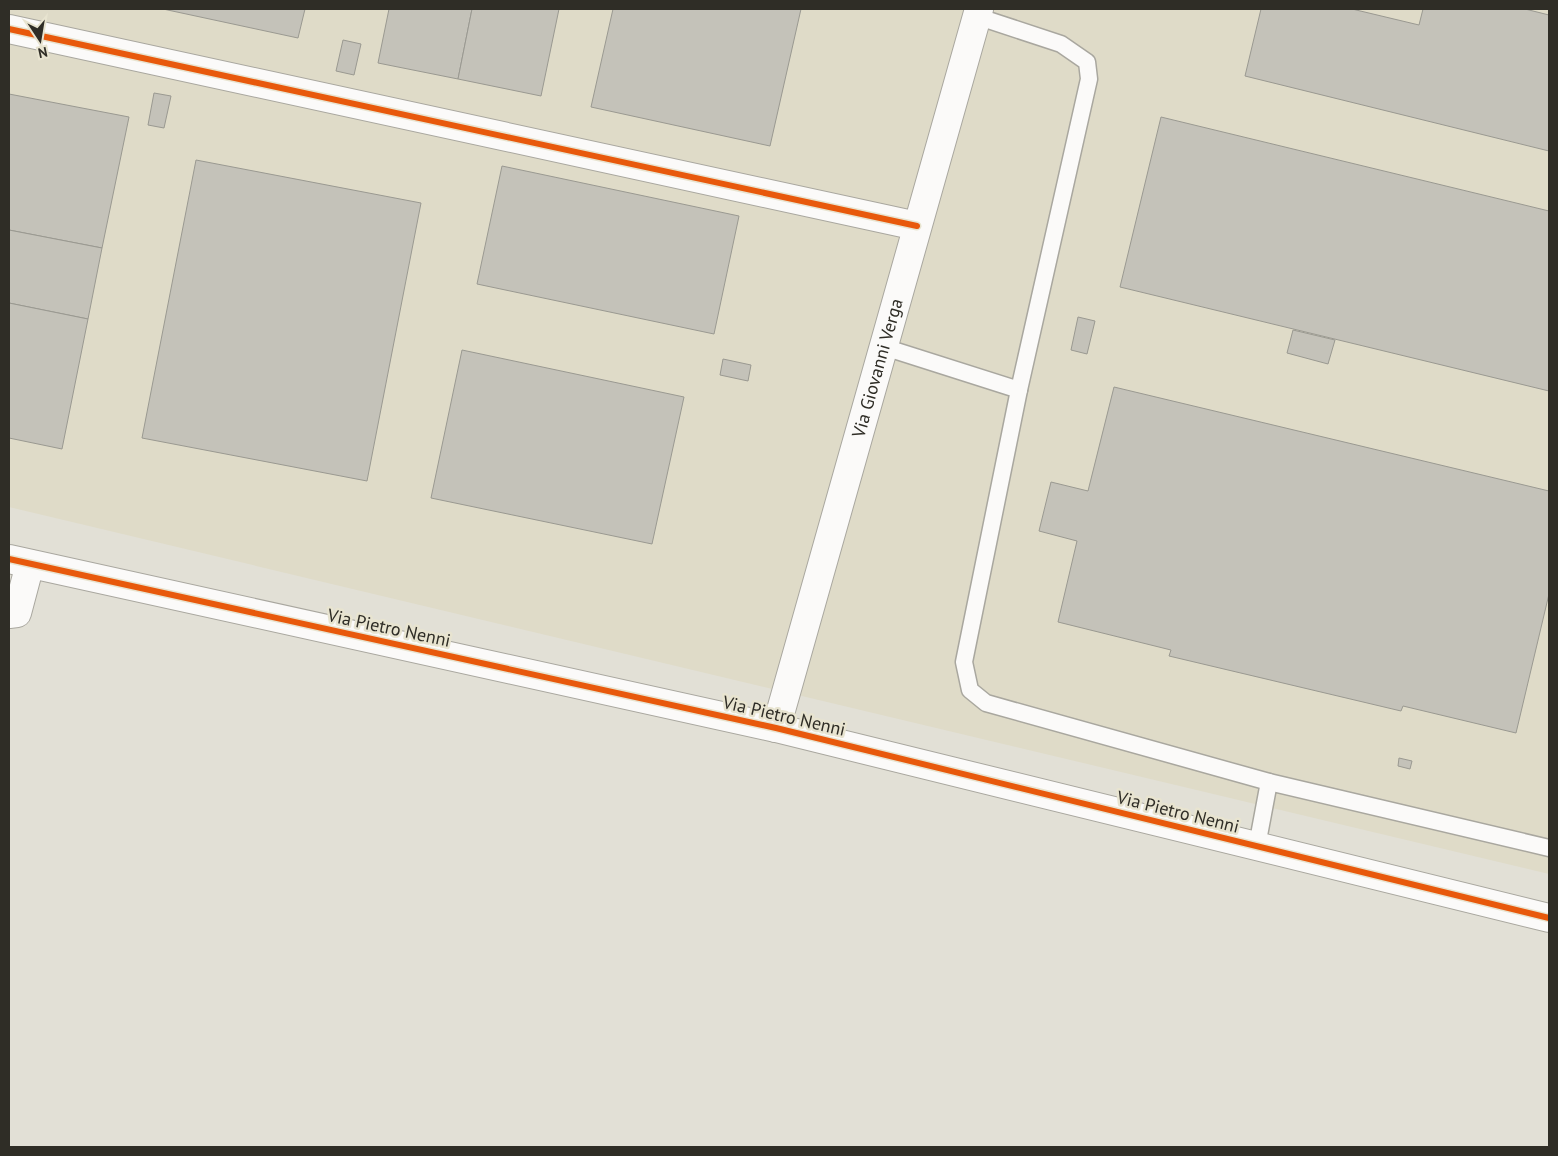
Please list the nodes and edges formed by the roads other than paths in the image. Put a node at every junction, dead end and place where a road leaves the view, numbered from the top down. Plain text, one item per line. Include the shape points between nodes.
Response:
1 (978, 13) edge
2 (9, 29) edge
3 (918, 226) junction
4 (884, 347) junction
5 (1019, 390) junction
6 (19, 562) edge
7 (9, 614) edge
8 (776, 728) junction
9 (1269, 782) junction
10 (1256, 846) junction
11 (1549, 848) edge
12 (1549, 918) edge

1 - 3 street, Via Giovanni Verga
1 - 5 lane via 1061,44 1087,62 1089,79
2 - 3 street
3 - 4 street, Via Giovanni Verga
4 - 5 lane
4 - 8 street, Via Giovanni Verga
5 - 9 lane via 964,662 970,690 986,703
6 - 7 street via 17,613
6 - 8 street, Via Pietro Nenni
8 - 10 street, Via Pietro Nenni
9 - 10 lane
9 - 11 lane
10 - 12 street, Via Pietro Nenni

